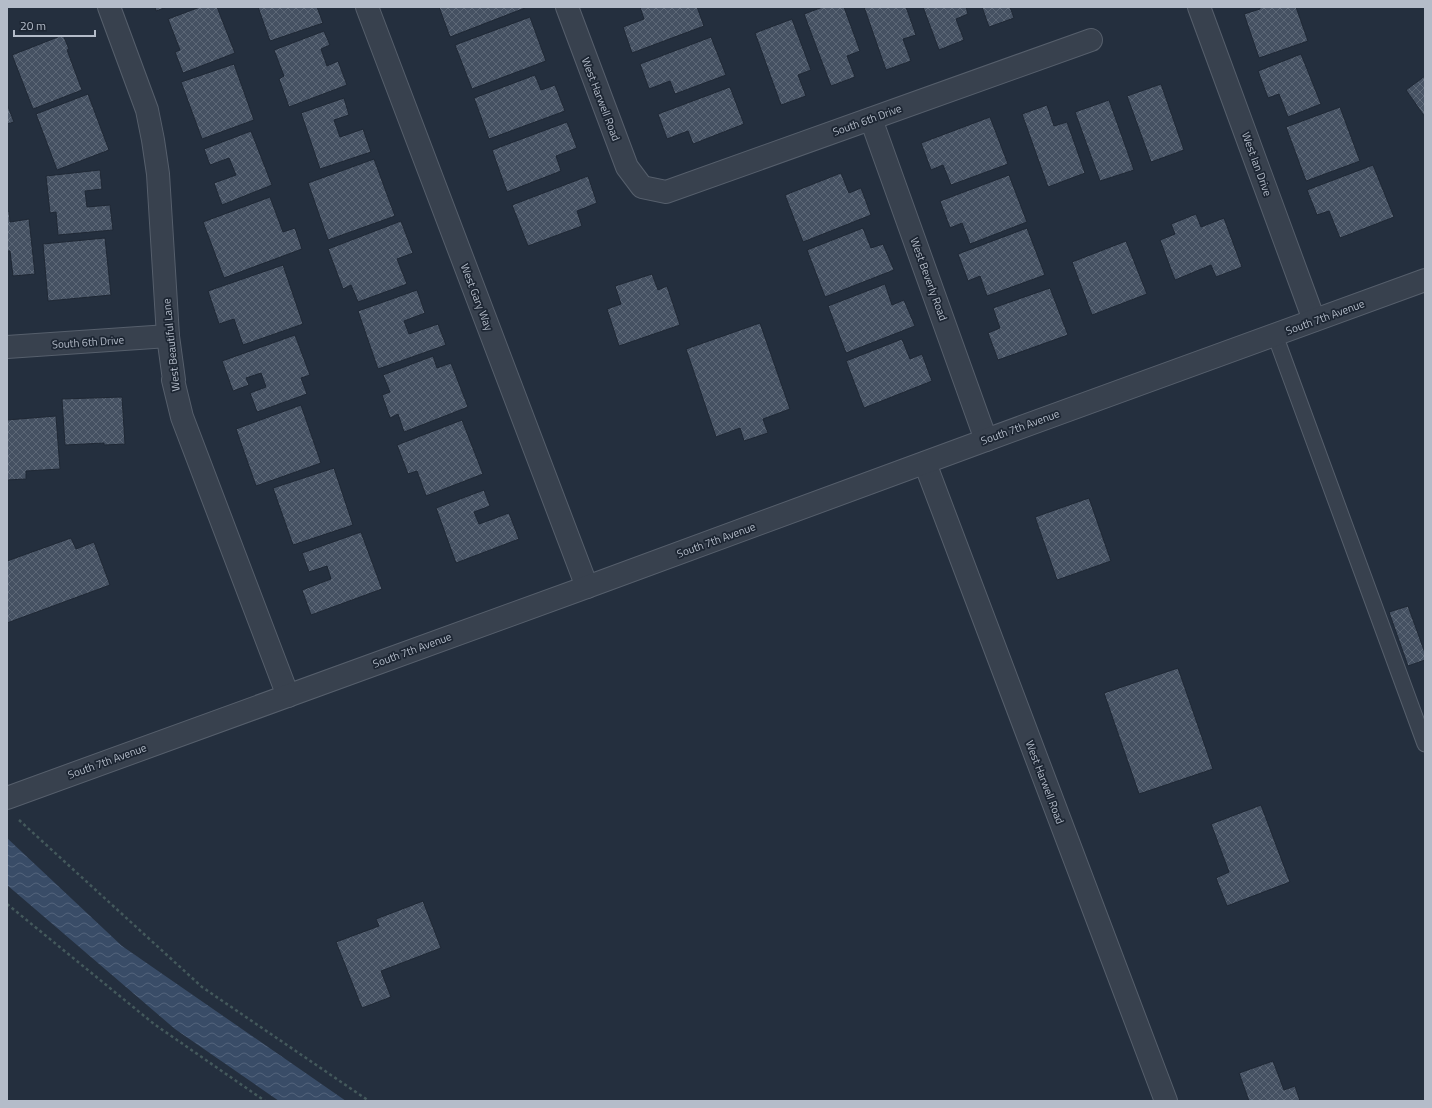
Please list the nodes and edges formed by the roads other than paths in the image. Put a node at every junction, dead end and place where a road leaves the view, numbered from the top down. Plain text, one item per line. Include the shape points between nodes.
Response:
1 (109, 7) edge
2 (367, 7) edge
3 (566, 7) edge
4 (1199, 7) edge
5 (1091, 40) dead end
6 (870, 119) junction
7 (642, 187) joint
8 (1425, 280) edge
9 (1314, 320) junction
10 (1275, 335) junction
11 (168, 336) junction
12 (7, 348) edge
13 (986, 440) junction
14 (925, 463) junction
15 (587, 587) junction
16 (288, 696) junction
17 (1425, 744) edge
18 (7, 798) edge
19 (1166, 1101) edge

1 - 11 street, West Beautiful Lane via 147,110 153,140 158,174
2 - 15 street, West Gary Way
3 - 7 street, West Harwell Road via 627,167
4 - 9 street, West Ian Drive
5 - 6 street, South 6th Drive
6 - 7 street, South 6th Drive via 666,192
6 - 13 street, West Beverly Road
8 - 9 street, South 7th Avenue
9 - 10 street, South 7th Avenue
10 - 13 street, South 7th Avenue
10 - 17 lane
11 - 12 street, South 6th Drive
11 - 16 street, West Beautiful Lane via 173,380 182,417
13 - 14 street, South 7th Avenue
14 - 15 street, South 7th Avenue
14 - 19 street, West Harwell Road
15 - 16 street, South 7th Avenue
16 - 18 street, South 7th Avenue

